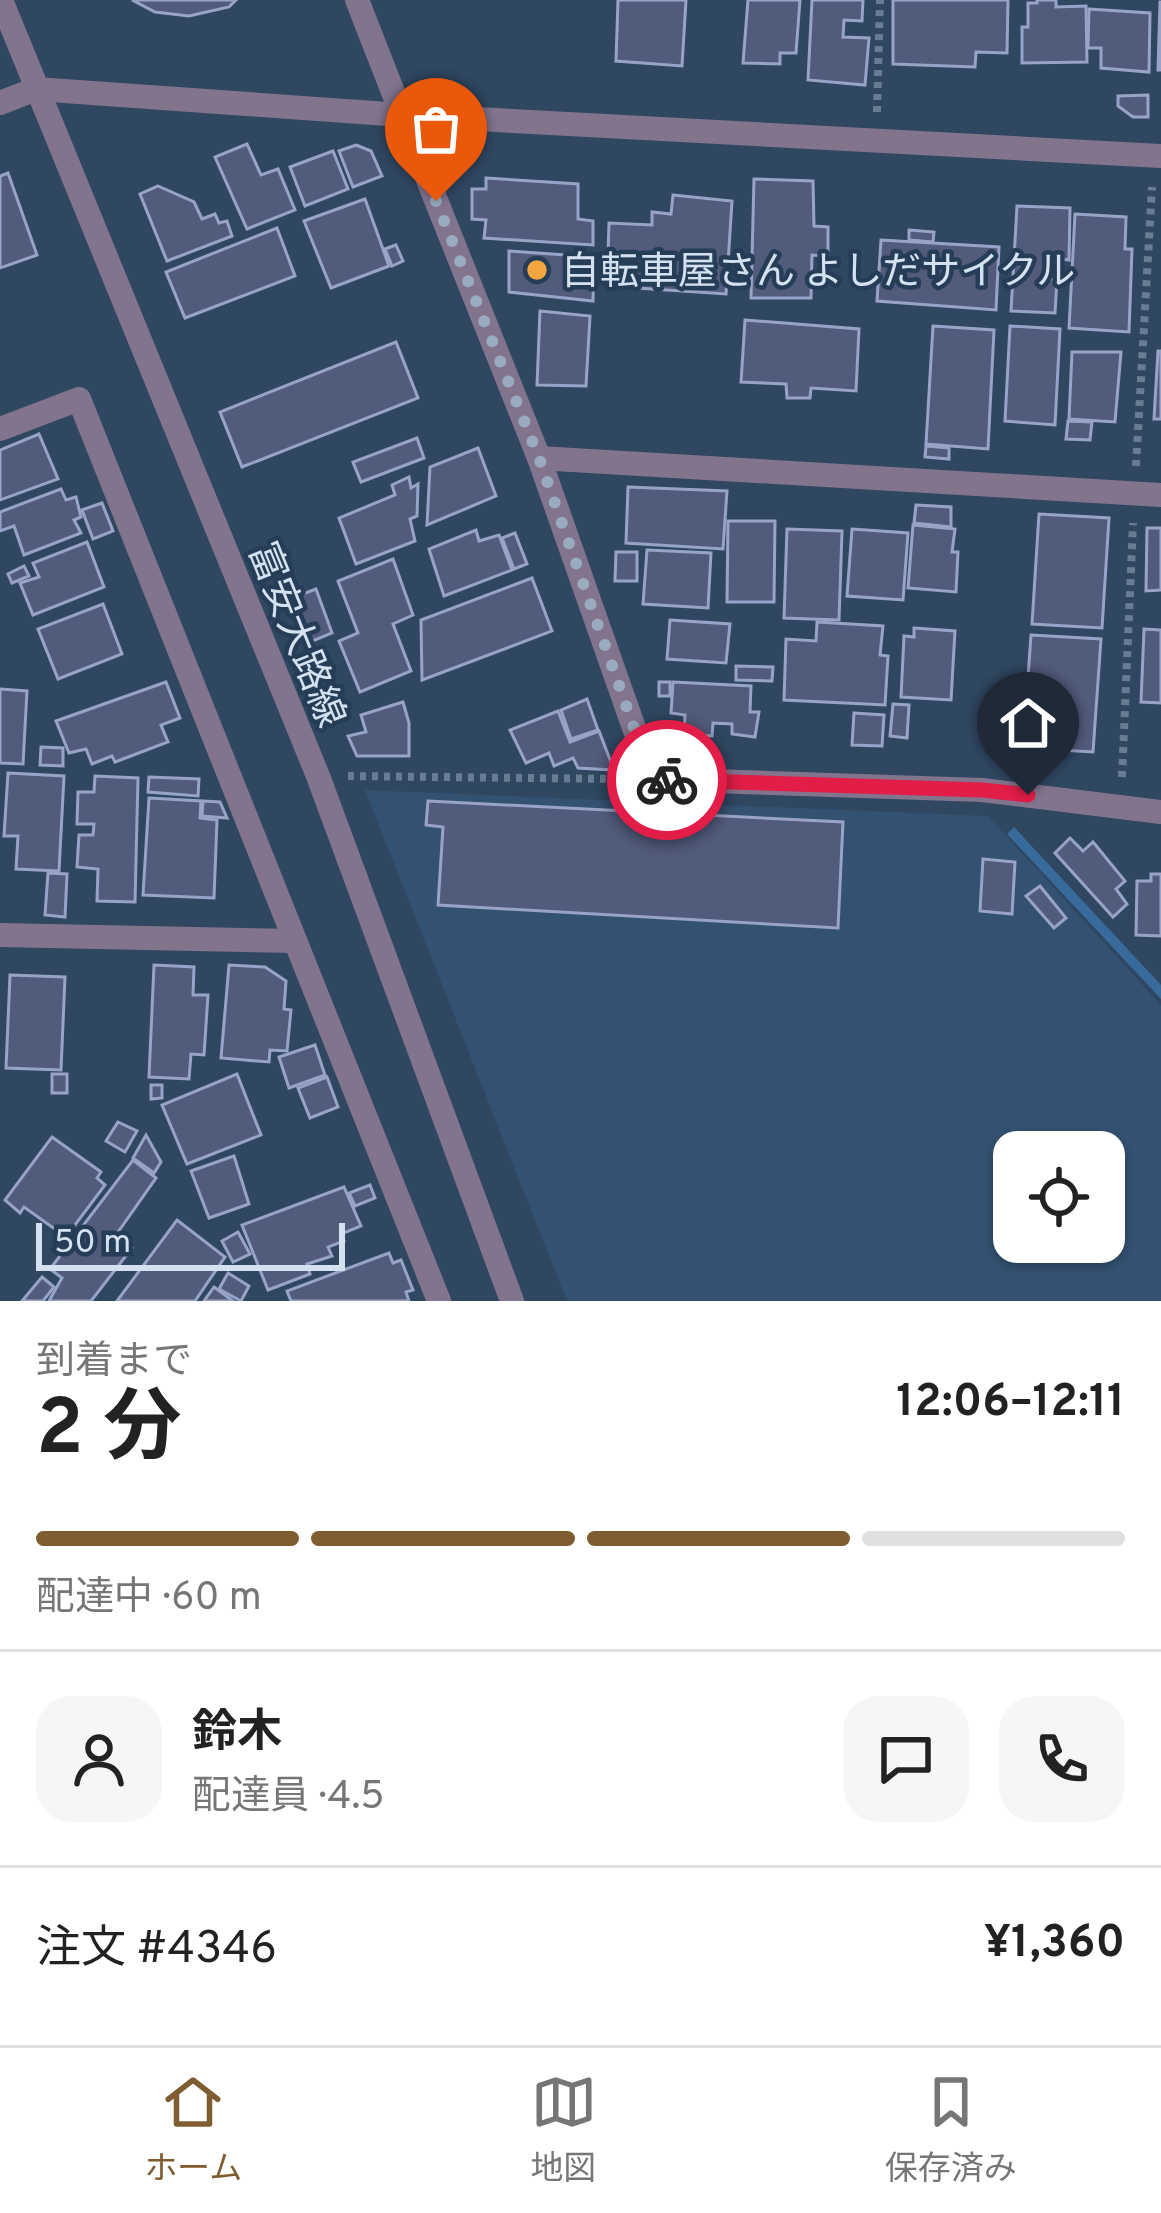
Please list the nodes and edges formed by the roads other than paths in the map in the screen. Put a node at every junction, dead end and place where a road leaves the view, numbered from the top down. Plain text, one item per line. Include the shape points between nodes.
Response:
1 (1, 0) edge
2 (357, 0) edge
3 (36, 89) junction
4 (0, 103) edge
5 (402, 115) junction
6 (1161, 156) edge
7 (0, 429) edge
8 (539, 458) junction
9 (1161, 495) edge
10 (1161, 812) edge
11 (0, 935) edge
12 (295, 941) junction
13 (439, 1301) edge
14 (512, 1301) edge

1 - 3 street, 富安大路線
2 - 5 street
3 - 4 street
3 - 5 street
3 - 14 street, 富安大路線 via 318,776
5 - 6 street
5 - 8 street
7 - 12 street via 79,399
8 - 9 street
8 - 10 street via 652,779 982,790
11 - 12 street
12 - 13 street

